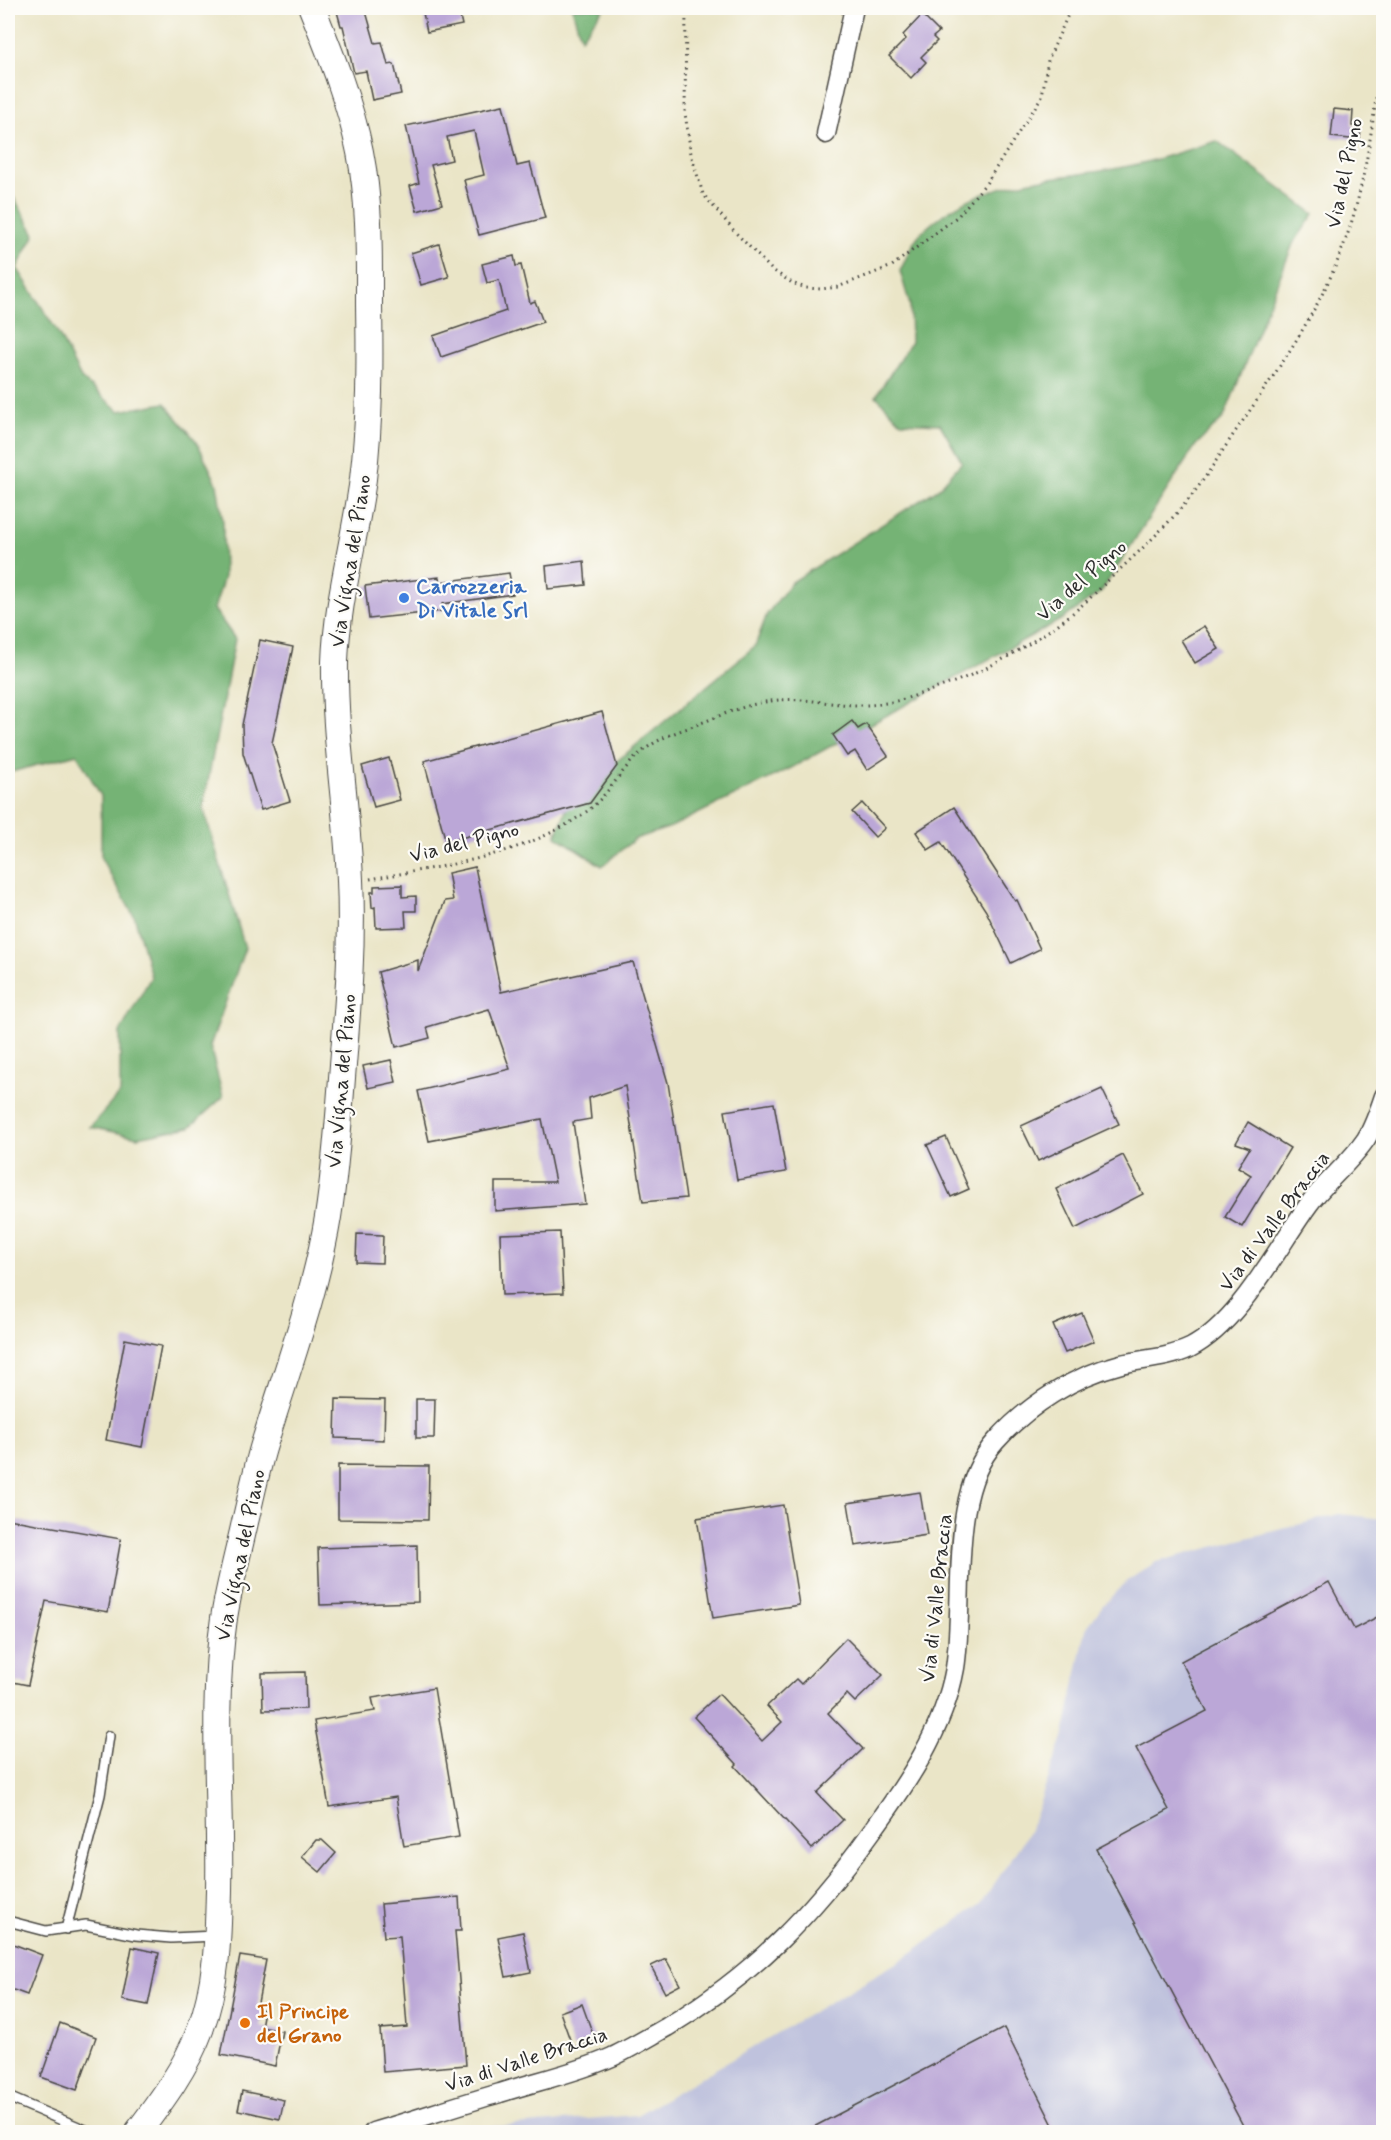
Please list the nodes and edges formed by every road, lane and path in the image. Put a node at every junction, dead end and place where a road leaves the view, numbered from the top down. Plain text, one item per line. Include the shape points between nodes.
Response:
1 (312, 8) edge
2 (686, 8) edge
3 (854, 8) edge
4 (1071, 8) edge
5 (1383, 40) edge
6 (826, 134) dead end
7 (350, 883) junction
8 (1383, 1096) edge
9 (109, 1736) dead end
10 (8, 1921) edge
11 (66, 1929) junction
12 (218, 1935) junction
13 (8, 2097) edge
14 (90, 2133) edge
15 (138, 2133) edge
16 (373, 2133) edge

1 - 7 main road, Via Vigna del Piano via 355,129 368,215 369,415 362,486 340,601 336,656 336,717
2 - 4 path via 685,113 691,154 704,194 771,269 792,284 821,289 838,287 892,266 958,216 987,182 1042,96 1048,60
3 - 6 street
5 - 7 path, Via del Pigno via 1357,204 1329,283 1311,317 1281,367 1184,505 1071,615 985,668 892,702 856,705 800,699 742,707 651,745 593,806 530,842 474,860
7 - 12 main road, Via Vigna del Piano via 348,997 328,1216 309,1297 260,1457 229,1590 221,1644 217,1704
8 - 16 street, Via di Valle Braccia via 1366,1139 1310,1204 1247,1294 1220,1325 1191,1347 1116,1366 1061,1389 1003,1433 984,1455 969,1496 962,1547 957,1652 942,1713 908,1779 875,1827 781,1941 709,2000 618,2054
9 - 11 lane via 100,1795
10 - 11 lane via 46,1930
11 - 12 lane via 86,1925 171,1938
12 - 15 main road, Via Vigna del Piano via 212,1988 198,2035 178,2076
13 - 14 lane

